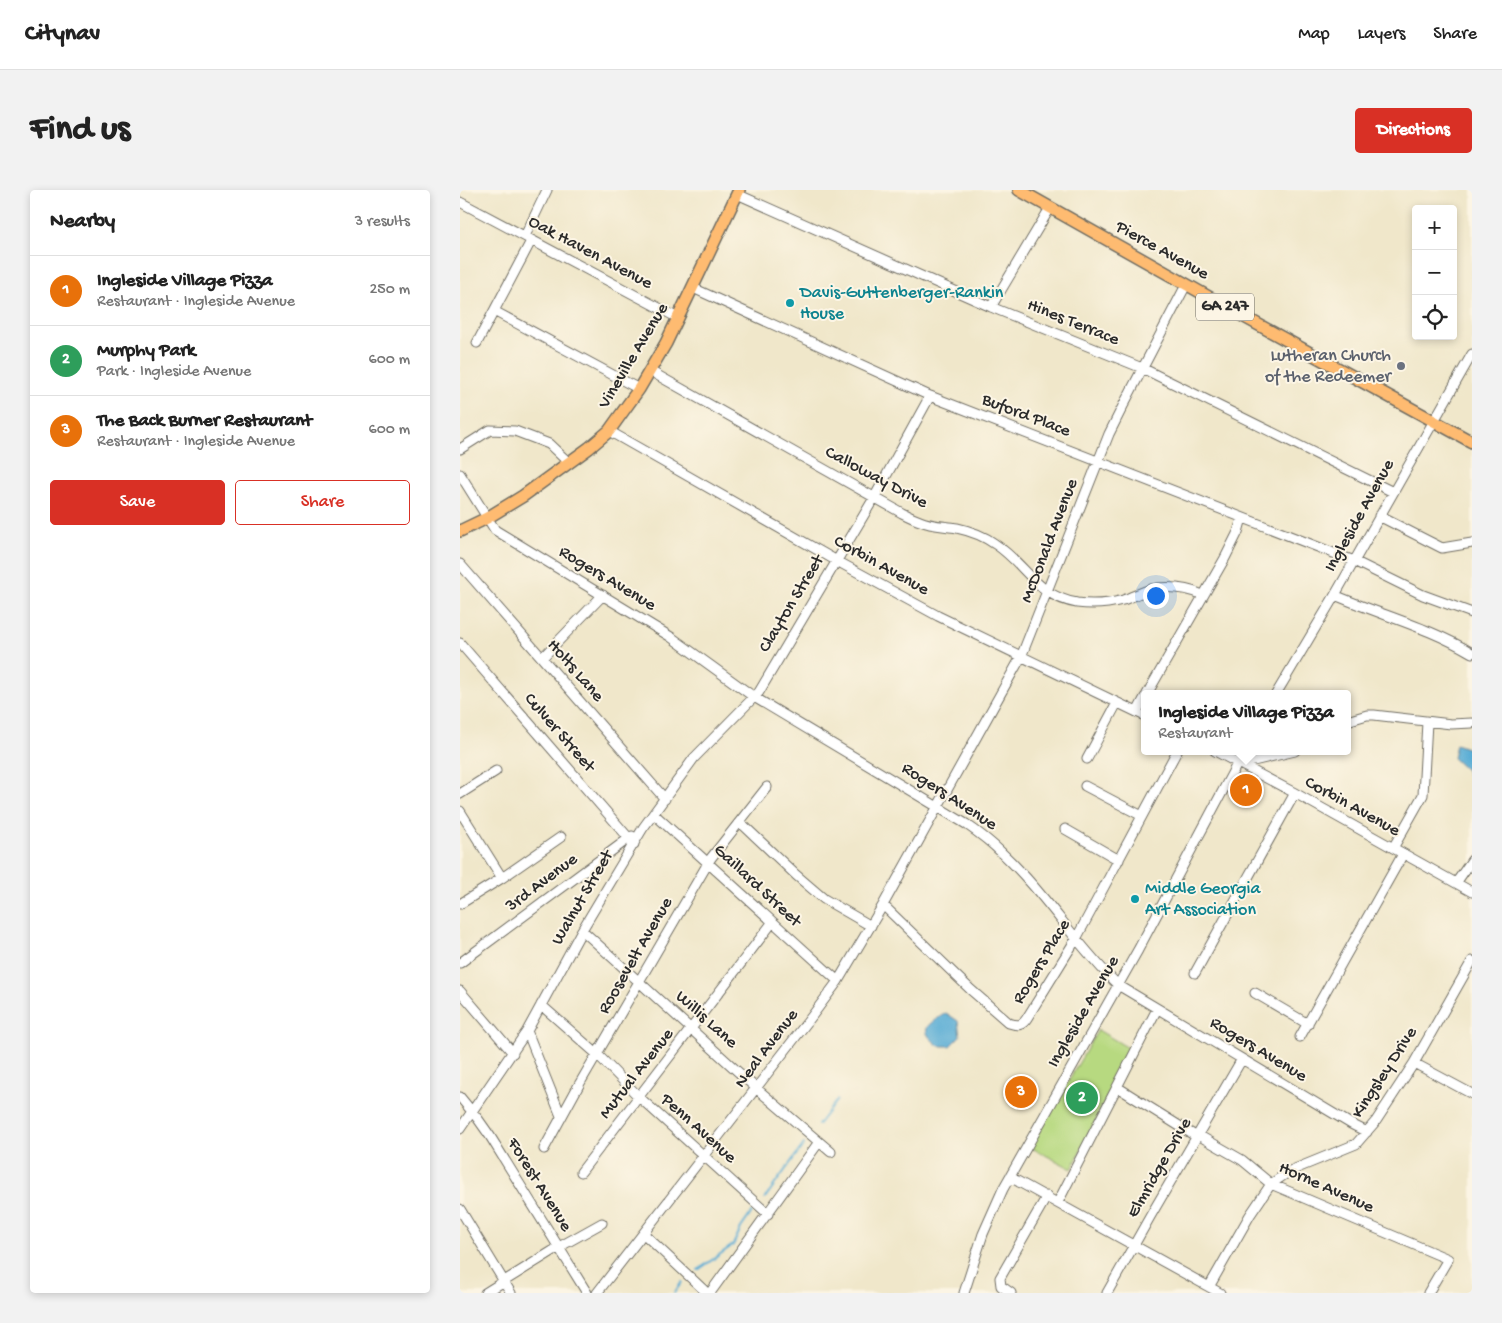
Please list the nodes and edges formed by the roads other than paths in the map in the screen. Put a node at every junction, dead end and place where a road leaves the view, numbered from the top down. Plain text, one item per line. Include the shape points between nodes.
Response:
1 (547, 190) edge
2 (738, 192) edge
3 (1026, 192) edge
4 (460, 202) edge
5 (1050, 208) junction
6 (528, 238) junction
7 (1186, 285) junction
8 (693, 288) junction
9 (991, 307) junction
10 (494, 311) junction
11 (678, 318) junction
12 (477, 343) dead end
13 (1472, 354) edge
14 (1142, 368) junction
15 (650, 371) junction
16 (639, 389) junction
17 (930, 396) junction
18 (1433, 421) junction
19 (609, 431) junction
20 (1472, 442) edge
21 (460, 449) edge
22 (1098, 461) junction
23 (569, 464) junction
24 (460, 474) edge
25 (1393, 492) junction
26 (874, 498) junction
27 (1379, 516) junction
28 (487, 518) junction
29 (1242, 518) junction
30 (460, 532) edge
31 (1472, 543) edge
32 (836, 561) junction
33 (1354, 562) junction
34 (460, 564) edge
35 (1048, 592) junction
36 (603, 595) junction
37 (1203, 595) junction
38 (1335, 595) junction
39 (1472, 613) edge
40 (460, 643) edge
41 (1472, 653) edge
42 (1021, 657) junction
43 (542, 658) junction
44 (1149, 690) edge
45 (1278, 690) edge
46 (754, 697) junction
47 (1117, 702) junction
48 (1141, 714) edge
49 (1351, 720) edge
50 (1427, 722) junction
51 (1472, 723) edge
52 (1175, 755) edge
53 (1223, 755) edge
54 (1242, 755) edge
55 (1278, 755) edge
56 (1087, 759) dead end
57 (1238, 763) junction
58 (496, 771) dead end
59 (1085, 786) dead end
60 (767, 787) dead end
61 (1295, 793) junction
62 (460, 794) edge
63 (665, 799) junction
64 (937, 807) junction
65 (460, 811) edge
66 (654, 814) junction
67 (1142, 816) junction
68 (740, 822) junction
69 (1064, 829) dead end
70 (561, 836) dead end
71 (631, 841) junction
72 (1393, 848) junction
73 (1403, 854) junction
74 (1119, 860) junction
75 (1472, 860) edge
76 (708, 863) junction
77 (502, 878) junction
78 (1456, 883) junction
79 (1472, 892) edge
80 (460, 904) edge
81 (883, 905) junction
82 (772, 922) junction
83 (871, 926) junction
84 (582, 930) junction
85 (1076, 939) junction
86 (1472, 961) edge
87 (460, 964) edge
88 (1195, 973) dead end
89 (838, 981) junction
90 (640, 982) junction
91 (1118, 985) junction
92 (460, 992) edge
93 (1254, 993) dead end
94 (541, 1005) junction
95 (1157, 1009) junction
96 (1308, 1024) junction
97 (692, 1030) junction
98 (527, 1031) junction
99 (1300, 1037) dead end
100 (513, 1053) junction
101 (598, 1055) junction
102 (1242, 1059) junction
103 (1414, 1063) junction
104 (1117, 1087) junction
105 (757, 1089) junction
106 (1472, 1094) edge
107 (639, 1097) junction
108 (460, 1098) edge
109 (472, 1112) junction
110 (561, 1116) junction
111 (460, 1129) edge
112 (1368, 1132) junction
113 (1197, 1136) junction
114 (819, 1142) junction
115 (544, 1149) dead end
116 (831, 1152) dead end
117 (704, 1158) junction
118 (581, 1172) dead end
119 (1010, 1176) junction
120 (1271, 1184) junction
121 (1047, 1196) junction
122 (1058, 1202) junction
123 (460, 1209) edge
124 (768, 1214) junction
125 (602, 1223) dead end
126 (644, 1234) junction
127 (1134, 1245) junction
128 (559, 1247) junction
129 (504, 1281) junction
130 (1209, 1287) junction
131 (485, 1293) edge
132 (511, 1293) edge
133 (588, 1293) edge
134 (597, 1293) edge
135 (708, 1293) edge
136 (964, 1293) edge
137 (1011, 1293) edge
138 (1107, 1293) edge
139 (1220, 1293) edge
140 (1428, 1293) edge

1 - 6 street
2 - 8 main road, Vineville Avenue
2 - 9 street, Hines Terrace
3 - 5 main road, Pierce Avenue / GA 247
4 - 6 street, Oak Haven Avenue
5 - 7 main road, Pierce Avenue / GA 247
5 - 9 street
6 - 10 street
6 - 11 street, Oak Haven Avenue
7 - 14 street, McDonald Avenue
7 - 18 main road, Pierce Avenue / GA 247
8 - 11 main road, Vineville Avenue
8 - 17 street, Buford Place
9 - 14 street, Hines Terrace
10 - 12 street
10 - 16 street
11 - 15 main road, Vineville Avenue
13 - 18 street, Ingleside Avenue
14 - 22 street, McDonald Avenue
14 - 25 street, Hines Terrace
15 - 16 main road, Vineville Avenue
15 - 26 street, Calloway Drive
16 - 19 main road, Vineville Avenue
17 - 22 street, Buford Place
17 - 26 street, Clayton Street
18 - 20 main road, Pierce Avenue / GA 247
18 - 25 street, Ingleside Avenue
19 - 23 main road, Vineville Avenue
19 - 32 street, Corbin Avenue
21 - 23 street via 490,430 515,431 549,444
22 - 29 street, Buford Place
22 - 35 street, McDonald Avenue
23 - 28 main road, Vineville Avenue
24 - 28 street, Rogers Avenue
25 - 27 street, Ingleside Avenue
26 - 32 street, Clayton Street
26 - 35 street, Calloway Drive via 920,522 957,528 986,538 1003,549
27 - 31 street via 1442,548
27 - 33 street, Ingleside Avenue
28 - 30 main road, Vineville Avenue
28 - 36 street, Rogers Avenue via 495,530
29 - 33 street, Buford Place
29 - 37 street via 1225,558
32 - 42 street, Corbin Avenue
32 - 46 street, Clayton Street
33 - 38 street, Ingleside Avenue
33 - 39 street, Buford Place via 1423,596
34 - 43 street, Holts Lane
35 - 37 street, Calloway Drive via 1077,603 1101,604 1171,587
35 - 42 street, McDonald Avenue
36 - 43 street
36 - 46 street, Rogers Avenue via 671,637
37 - 44 street
38 - 41 street via 1430,631
38 - 45 street, Ingleside Avenue
40 - 71 street, Culver Street
42 - 47 street, Corbin Avenue
42 - 64 street, McDonald Avenue
43 - 63 street, Holts Lane
46 - 63 street via 698,754
46 - 64 street, Rogers Avenue
47 - 48 street, Corbin Avenue
47 - 56 street
49 - 50 street via 1374,715
50 - 51 street
50 - 72 street via 1422,795
52 - 67 street, Rogers Place
53 - 57 street, Corbin Avenue
54 - 57 street, Ingleside Avenue
55 - 57 street
57 - 61 street, Corbin Avenue
57 - 91 street, Ingleside Avenue
58 - 62 street
59 - 67 street
60 - 68 street, Roosevelt Avenue
61 - 72 street, Corbin Avenue
61 - 88 street
63 - 66 street
64 - 81 street, Neal Avenue
64 - 85 street, Rogers Avenue via 966,824 1002,852
65 - 77 street
66 - 71 street, 3rd Avenue
66 - 76 street, Gaillard Street
67 - 74 street, Rogers Place
68 - 76 street, Roosevelt Avenue
68 - 83 street via 824,899
69 - 74 street
70 - 77 street
71 - 84 street, Walnut Street
71 - 87 street, 3rd Avenue
72 - 73 street, Corbin Avenue
73 - 78 street, Corbin Avenue
73 - 96 street
74 - 85 street, Rogers Place
75 - 78 street
76 - 82 street, Gaillard Street
76 - 90 street, Roosevelt Avenue
77 - 80 street
78 - 79 street, Corbin Avenue
81 - 83 street, Neal Avenue
81 - 85 street, Rogers Place via 971,990 1016,1026 1024,1023
82 - 89 street, Gaillard Street
82 - 97 street, Mutual Avenue
83 - 89 street, Neal Avenue
84 - 90 street, Willis Lane
84 - 94 street, Walnut Street
85 - 91 street, Rogers Avenue
86 - 103 street, Kingsley Drive
89 - 105 street, Neal Avenue
90 - 97 street, Willis Lane
90 - 101 street, Roosevelt Avenue
91 - 95 street, Rogers Avenue
91 - 119 street, Ingleside Avenue
92 - 100 street
93 - 96 street
94 - 98 street, Walnut Street
94 - 101 street, Penn Avenue
95 - 102 street, Rogers Avenue
95 - 104 street
96 - 99 street
97 - 105 street, Willis Lane
97 - 107 street, Mutual Avenue
98 - 100 street, Walnut Street
98 - 110 street
100 - 109 street, Walnut Street
101 - 107 street, Penn Avenue
101 - 110 street, Roosevelt Avenue
102 - 112 street, Rogers Avenue
102 - 113 street, Elmridge Drive
103 - 106 street
103 - 112 street, Kingsley Drive
104 - 113 street, Horne Avenue
104 - 122 street
105 - 114 street, Willis Lane
105 - 117 street, Neal Avenue
107 - 117 street, Penn Avenue
107 - 118 street, Mutual Avenue
108 - 109 street, Forest Avenue
109 - 111 street, Walnut Street
109 - 128 street, Forest Avenue
110 - 115 street, Roosevelt Avenue
112 - 120 street, Kingsley Drive via 1356,1144 1290,1171
113 - 120 street, Horne Avenue via 1242,1160
113 - 127 street, Elmridge Drive
114 - 116 street, Willis Lane
114 - 124 street
117 - 124 street, Penn Avenue
117 - 126 street, Neal Avenue
119 - 121 street
119 - 136 street, Ingleside Avenue via 983,1234
120 - 130 street, Kingsley Drive
120 - 140 street, Horne Avenue via 1448,1259
121 - 122 street
121 - 137 street via 1002,1272 1000,1284
122 - 127 street
123 - 129 street
124 - 135 street
125 - 128 street
126 - 134 street, Neal Avenue
126 - 135 street
127 - 130 street
127 - 138 street, Elmridge Drive
128 - 129 street
128 - 133 street, Forest Avenue
129 - 131 street
129 - 132 street
130 - 139 street

